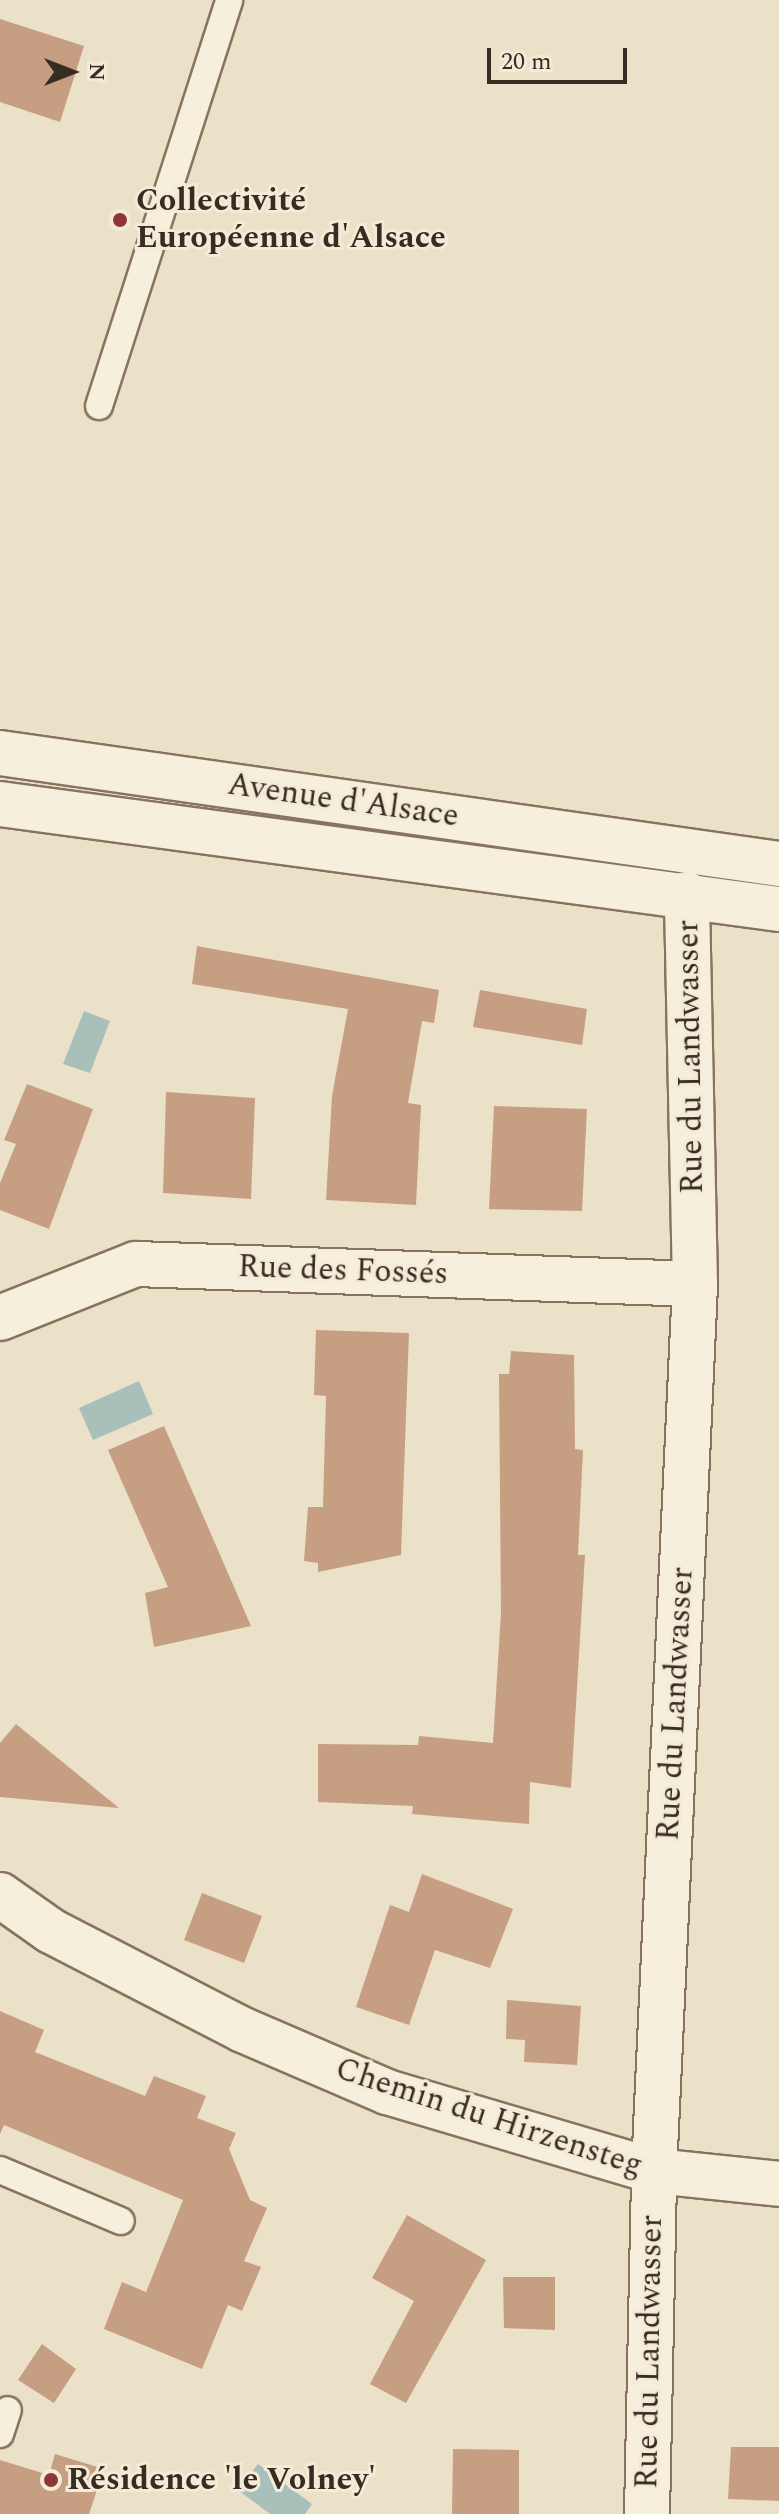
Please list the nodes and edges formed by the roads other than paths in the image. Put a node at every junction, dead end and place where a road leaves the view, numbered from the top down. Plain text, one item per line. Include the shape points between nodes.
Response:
1 (229, 0) edge
2 (99, 406) dead end
3 (0, 753) edge
4 (0, 804) edge
5 (687, 850) junction
6 (779, 864) edge
7 (687, 894) junction
8 (779, 909) edge
9 (695, 1284) junction
10 (0, 1318) edge
11 (0, 1895) edge
12 (0, 2170) edge
13 (654, 2171) junction
14 (779, 2184) edge
15 (121, 2221) dead end
16 (647, 2514) edge

1 - 2 lane
3 - 5 street, Avenue d'Alsace
4 - 7 street, Avenue d'Alsace
5 - 6 street, Avenue d'Alsace
5 - 7 street
7 - 8 street, Avenue d'Alsace
7 - 9 street, Rue du Landwasser
9 - 10 street, Rue des Fossés via 136,1264
9 - 13 street, Rue du Landwasser
11 - 13 street, Chemin du Hirzensteg via 51,1931 243,2030 387,2092
12 - 15 lane
13 - 14 street, Chemin du Hirzensteg
13 - 16 street, Rue du Landwasser

